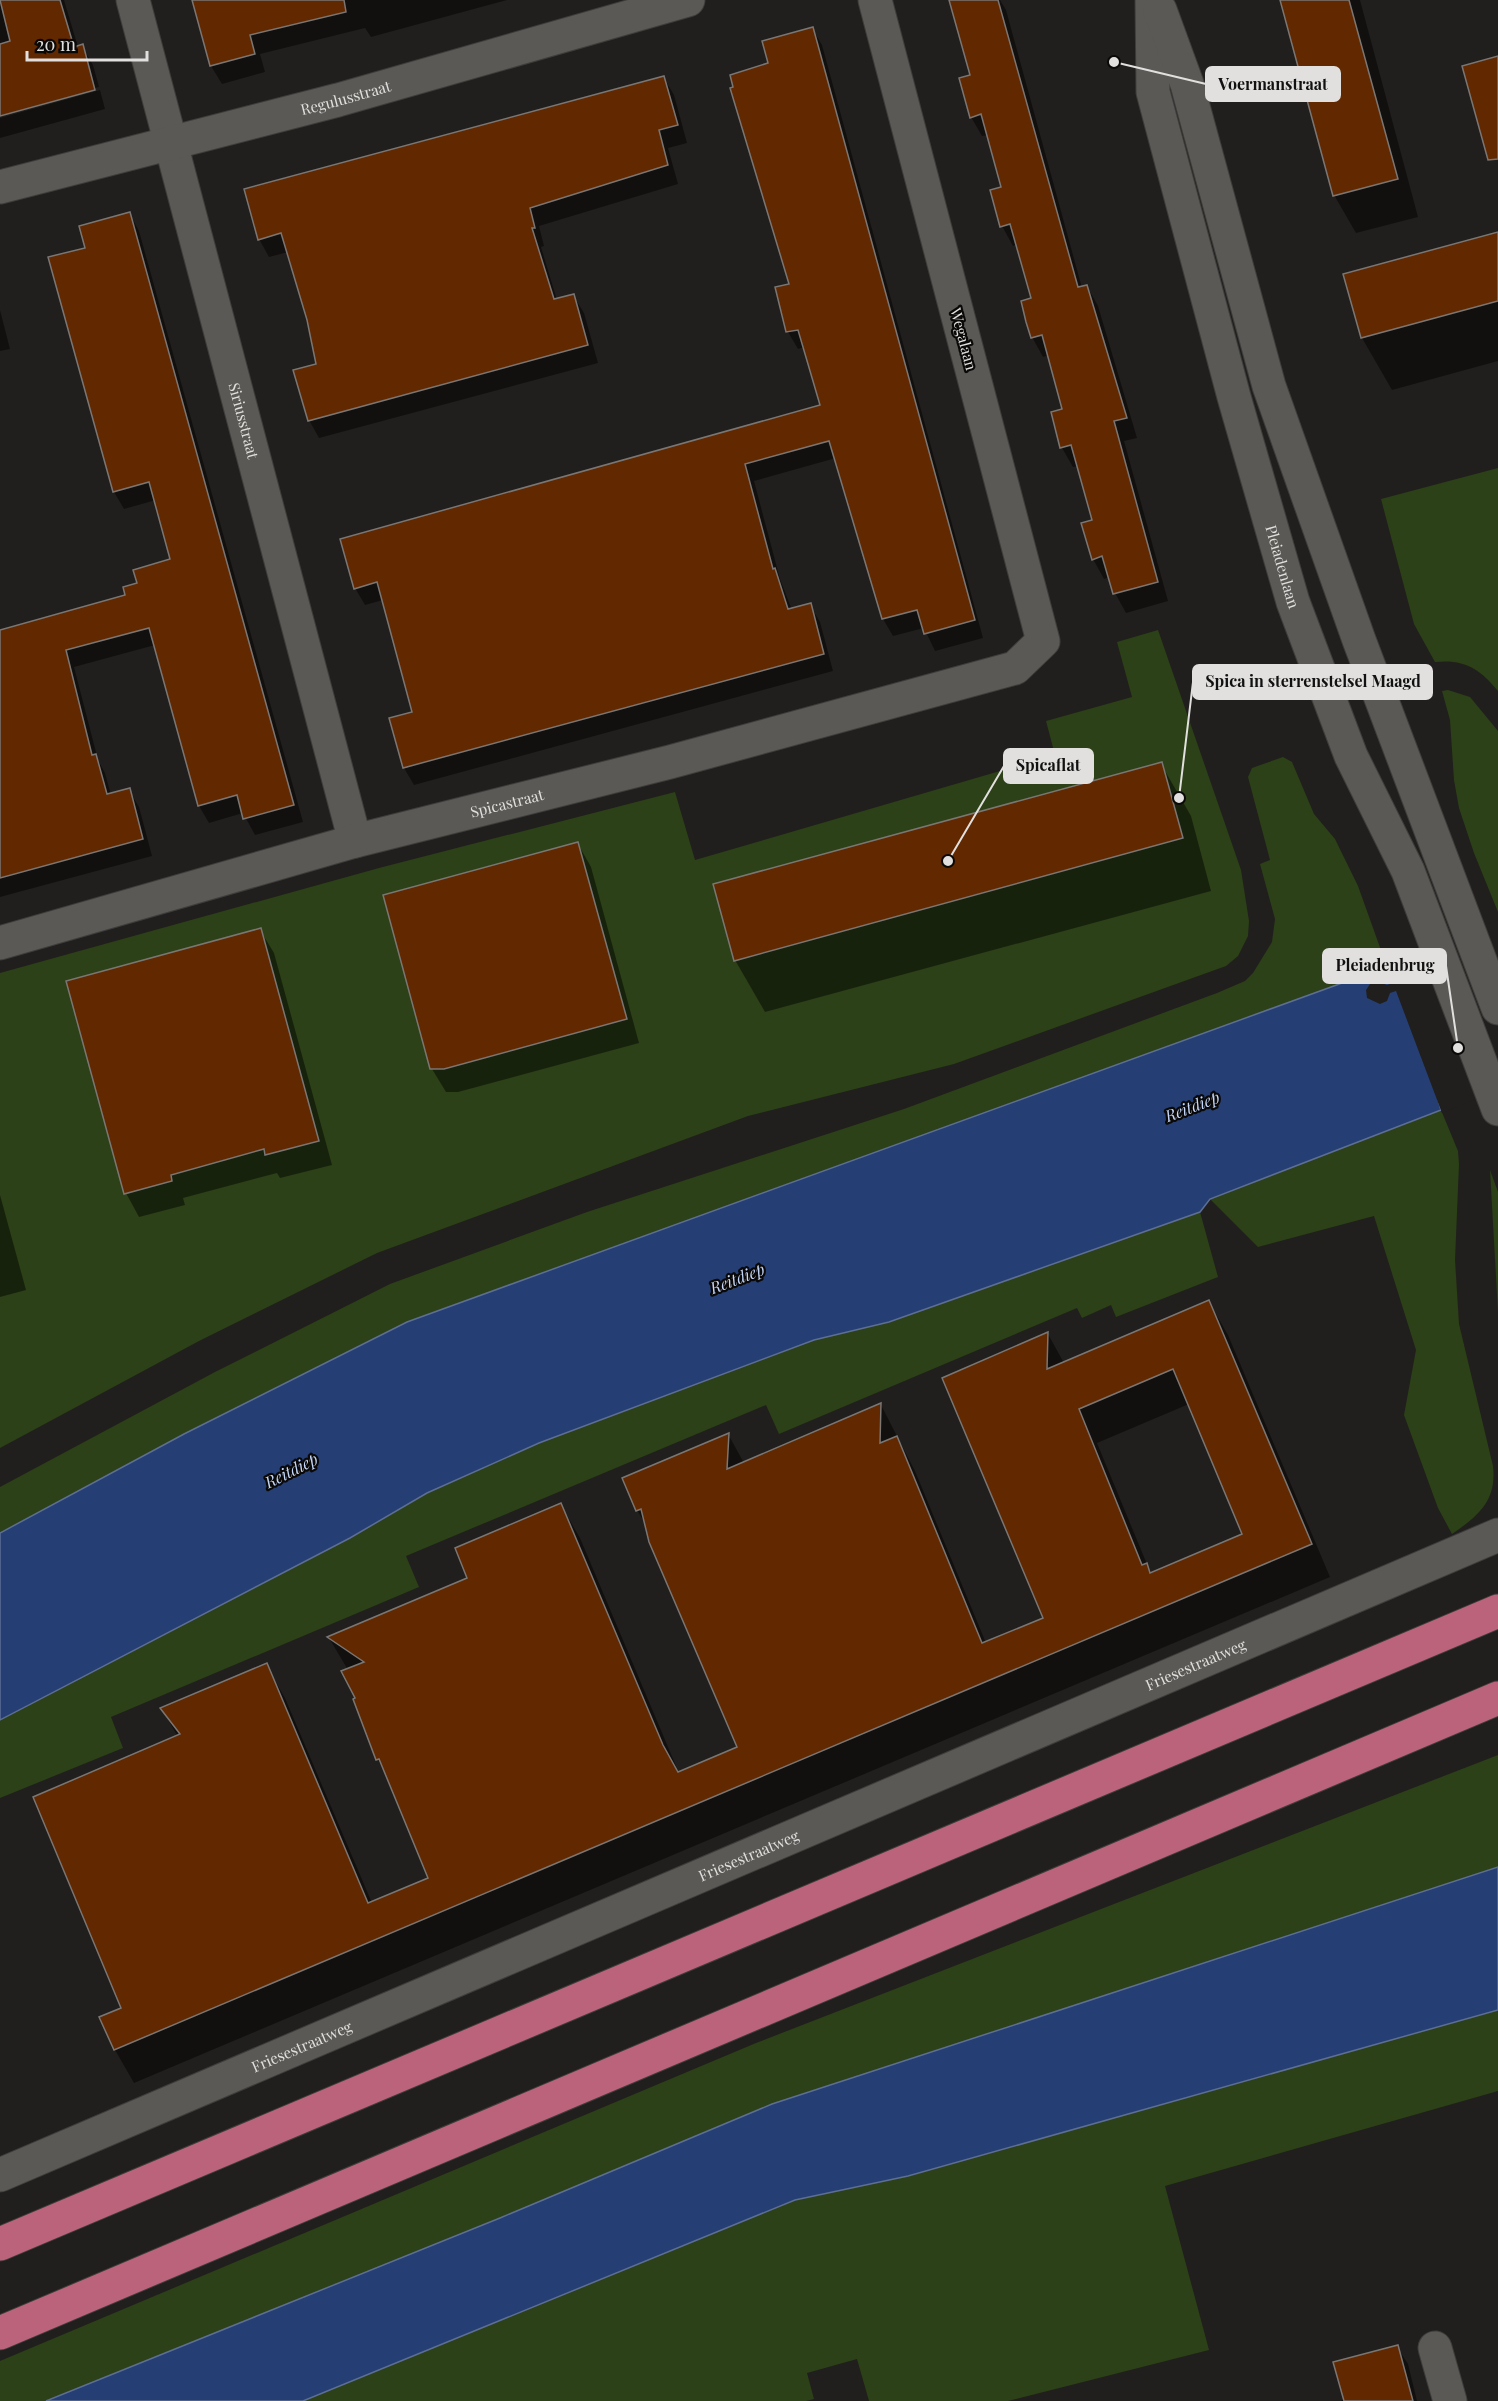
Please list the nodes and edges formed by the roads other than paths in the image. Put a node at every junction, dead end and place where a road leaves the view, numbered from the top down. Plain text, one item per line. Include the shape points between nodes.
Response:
1 (133, 0) edge
2 (688, 0) edge
3 (875, 0) edge
4 (1154, 0) edge
5 (172, 141) junction
6 (0, 187) edge
7 (1015, 668) joint
8 (356, 841) junction
9 (0, 943) edge
10 (1498, 1008) edge
11 (1495, 1102) edge
12 (1498, 1535) edge
13 (1498, 1611) edge
14 (1498, 1698) edge
15 (0, 2175) edge
16 (0, 2244) edge
17 (0, 2333) edge
18 (1435, 2348) dead end
19 (1450, 2401) edge

1 - 5 street, Siriusstraat
2 - 5 street, Regulusstraat via 338,100
3 - 7 street, Wegalaan via 1043,641
4 - 10 street, Pleiadenlaan via 1187,84 1269,386
4 - 11 street, Pleiadenlaan via 1153,92 1293,602 1351,756 1408,871
5 - 6 street, Regulusstraat
5 - 8 street, Siriusstraat
7 - 8 street, Spicastraat via 670,762
8 - 9 street, Spicastraat
12 - 15 street, Friesestraatweg
13 - 16 highway
14 - 17 highway
18 - 19 street

